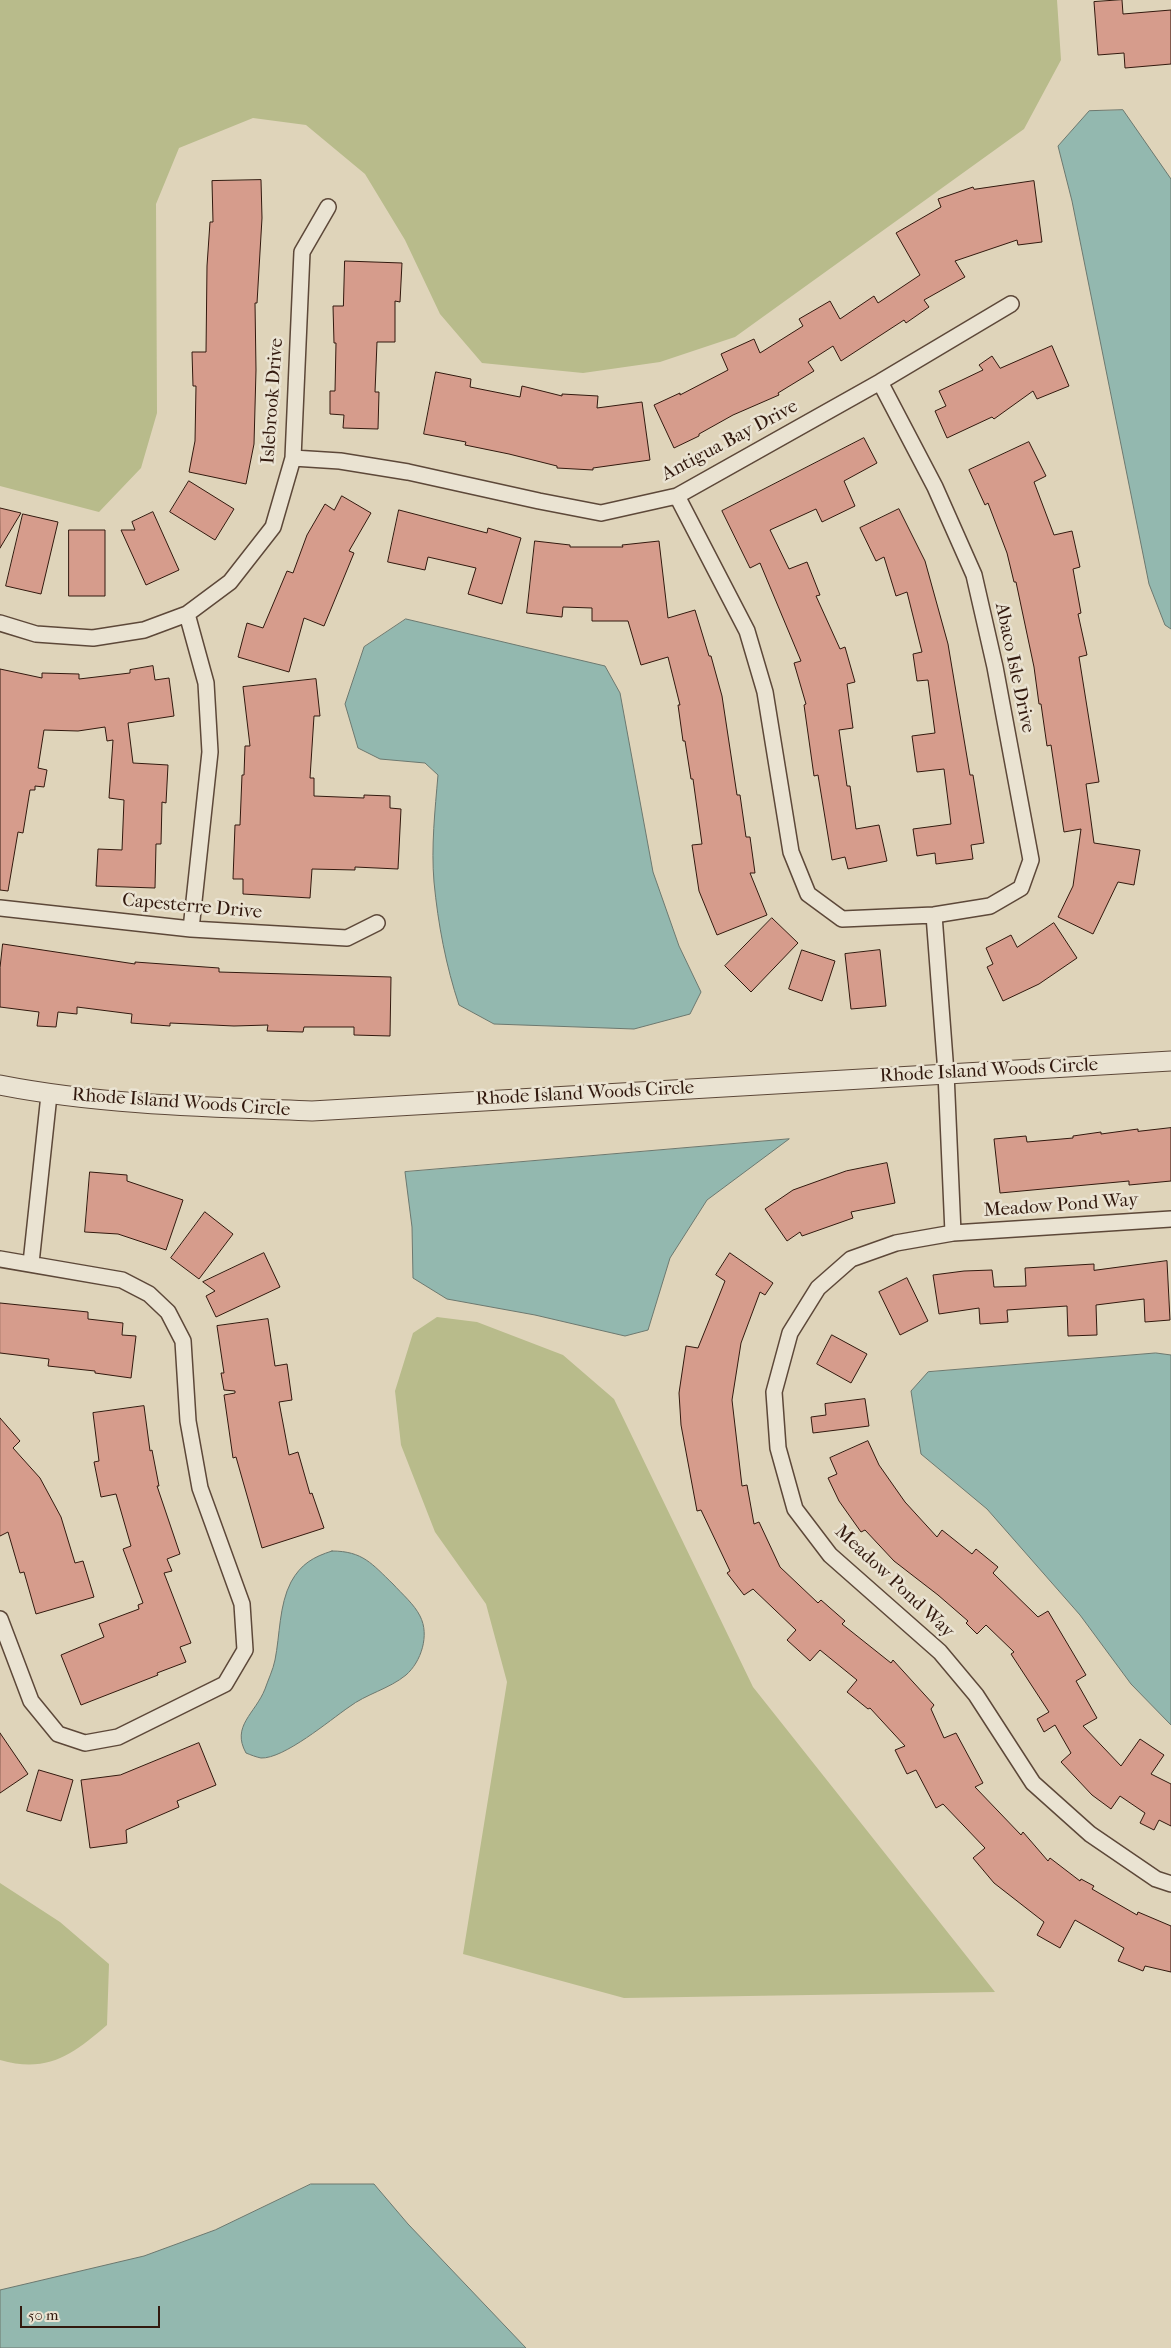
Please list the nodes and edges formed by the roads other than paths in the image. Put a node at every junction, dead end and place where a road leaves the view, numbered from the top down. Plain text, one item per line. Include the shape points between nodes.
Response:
1 (328, 207) dead end
2 (1011, 304) dead end
3 (880, 382) junction
4 (293, 458) junction
5 (677, 496) junction
6 (187, 614) junction
7 (0, 622) edge
8 (0, 908) edge
9 (934, 915) junction
10 (378, 923) dead end
11 (191, 929) junction
12 (1171, 1061) edge
13 (946, 1073) junction
14 (0, 1085) edge
15 (49, 1095) junction
16 (1171, 1219) edge
17 (953, 1233) junction
18 (0, 1258) edge
19 (31, 1263) junction
20 (0, 1619) edge
21 (1171, 1884) edge

1 - 4 street, Islebrook Drive via 302,252
2 - 3 street, Antigua Bay Drive
3 - 5 street, Antigua Bay Drive
3 - 9 street, Abaco Isle Drive via 935,487 974,575 995,667 1031,860 1021,888 990,906
4 - 5 street, Antigua Bay Drive via 340,461 398,471 601,513
4 - 6 street, Islebrook Drive via 273,527 230,582
5 - 9 street, Abaco Isle Drive via 747,631 765,692 790,852 808,894 842,919
6 - 7 street, Islebrook Drive via 144,630 93,638 36,634
6 - 11 street via 206,683 210,752
8 - 11 street, Capesterre Drive
9 - 13 street
10 - 11 street, Capesterre Drive via 347,938
12 - 13 street, Rhode Island Woods Circle
13 - 15 street, Rhode Island Woods Circle via 312,1111
13 - 17 street
14 - 15 street, Rhode Island Woods Circle
15 - 19 street
16 - 17 street, Meadow Pond Way
17 - 21 street, Meadow Pond Way via 896,1242 851,1259 818,1288 790,1333 774,1392 778,1448 795,1509 830,1555 940,1652 976,1695 1033,1783 1090,1834 1156,1879
18 - 19 street
19 - 20 street via 122,1280 149,1294 168,1312 183,1341 188,1421 200,1488 242,1604 246,1650 225,1684 118,1737 85,1743 58,1734 31,1701

